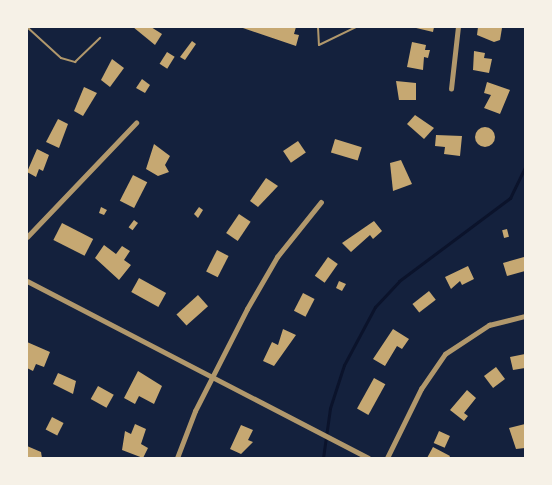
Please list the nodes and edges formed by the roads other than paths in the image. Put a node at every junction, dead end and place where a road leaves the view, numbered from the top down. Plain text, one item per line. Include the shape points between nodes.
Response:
1 (27, 27) edge
2 (318, 27) edge
3 (356, 27) edge
4 (458, 27) edge
5 (100, 38) dead end
6 (451, 89) dead end
7 (136, 123) dead end
8 (321, 202) dead end
9 (27, 237) edge
10 (27, 281) edge
11 (525, 316) edge
12 (212, 376) junction
13 (177, 458) edge
14 (368, 458) edge
15 (387, 458) edge

1 - 5 lane via 61,58 75,62
2 - 3 lane via 320,45
4 - 6 street
7 - 9 street
8 - 12 street via 277,257
10 - 12 street
11 - 15 street via 489,325 445,354 421,389
12 - 13 street
12 - 14 street

